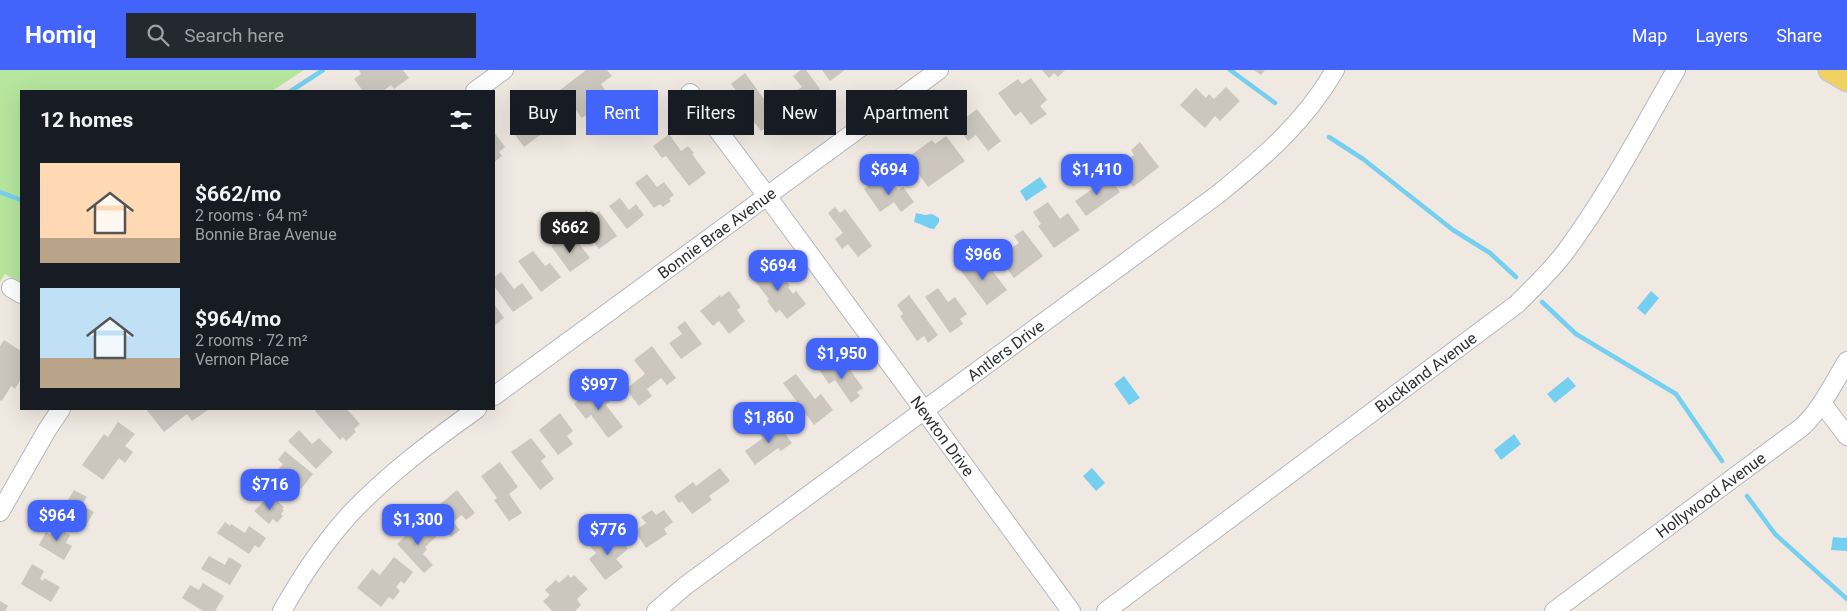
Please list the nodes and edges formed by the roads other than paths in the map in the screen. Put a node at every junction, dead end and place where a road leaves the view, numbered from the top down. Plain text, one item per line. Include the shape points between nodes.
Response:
1 (504, 70) edge
2 (939, 70) edge
3 (1335, 70) edge
4 (1676, 70) edge
5 (1830, 70) edge
6 (1847, 80) edge
7 (476, 90) edge
8 (721, 135) edge
9 (767, 196) junction
10 (1847, 360) edge
11 (495, 395) edge
12 (1822, 403) junction
13 (60, 410) edge
14 (475, 410) edge
15 (924, 411) junction
16 (1847, 436) edge
17 (0, 512) edge
18 (282, 611) edge
19 (656, 611) edge
20 (1071, 611) edge
21 (1106, 611) edge
22 (1554, 611) edge

1 - 7 street
2 - 9 street, Bonnie Brae Avenue
3 - 15 street, Antlers Drive via 1318,98 1266,156
4 - 21 street, Buckland Avenue via 1566,252 1517,304
5 - 6 main road
8 - 9 street, Newton Drive
9 - 11 street, Bonnie Brae Avenue
9 - 15 street, Newton Drive
10 - 12 street, Hollywood Avenue
12 - 16 street
12 - 22 street, Hollywood Avenue via 1802,426
13 - 17 street
14 - 18 street via 407,462 350,515
15 - 19 street, Antlers Drive via 685,586
15 - 20 street, Newton Drive

